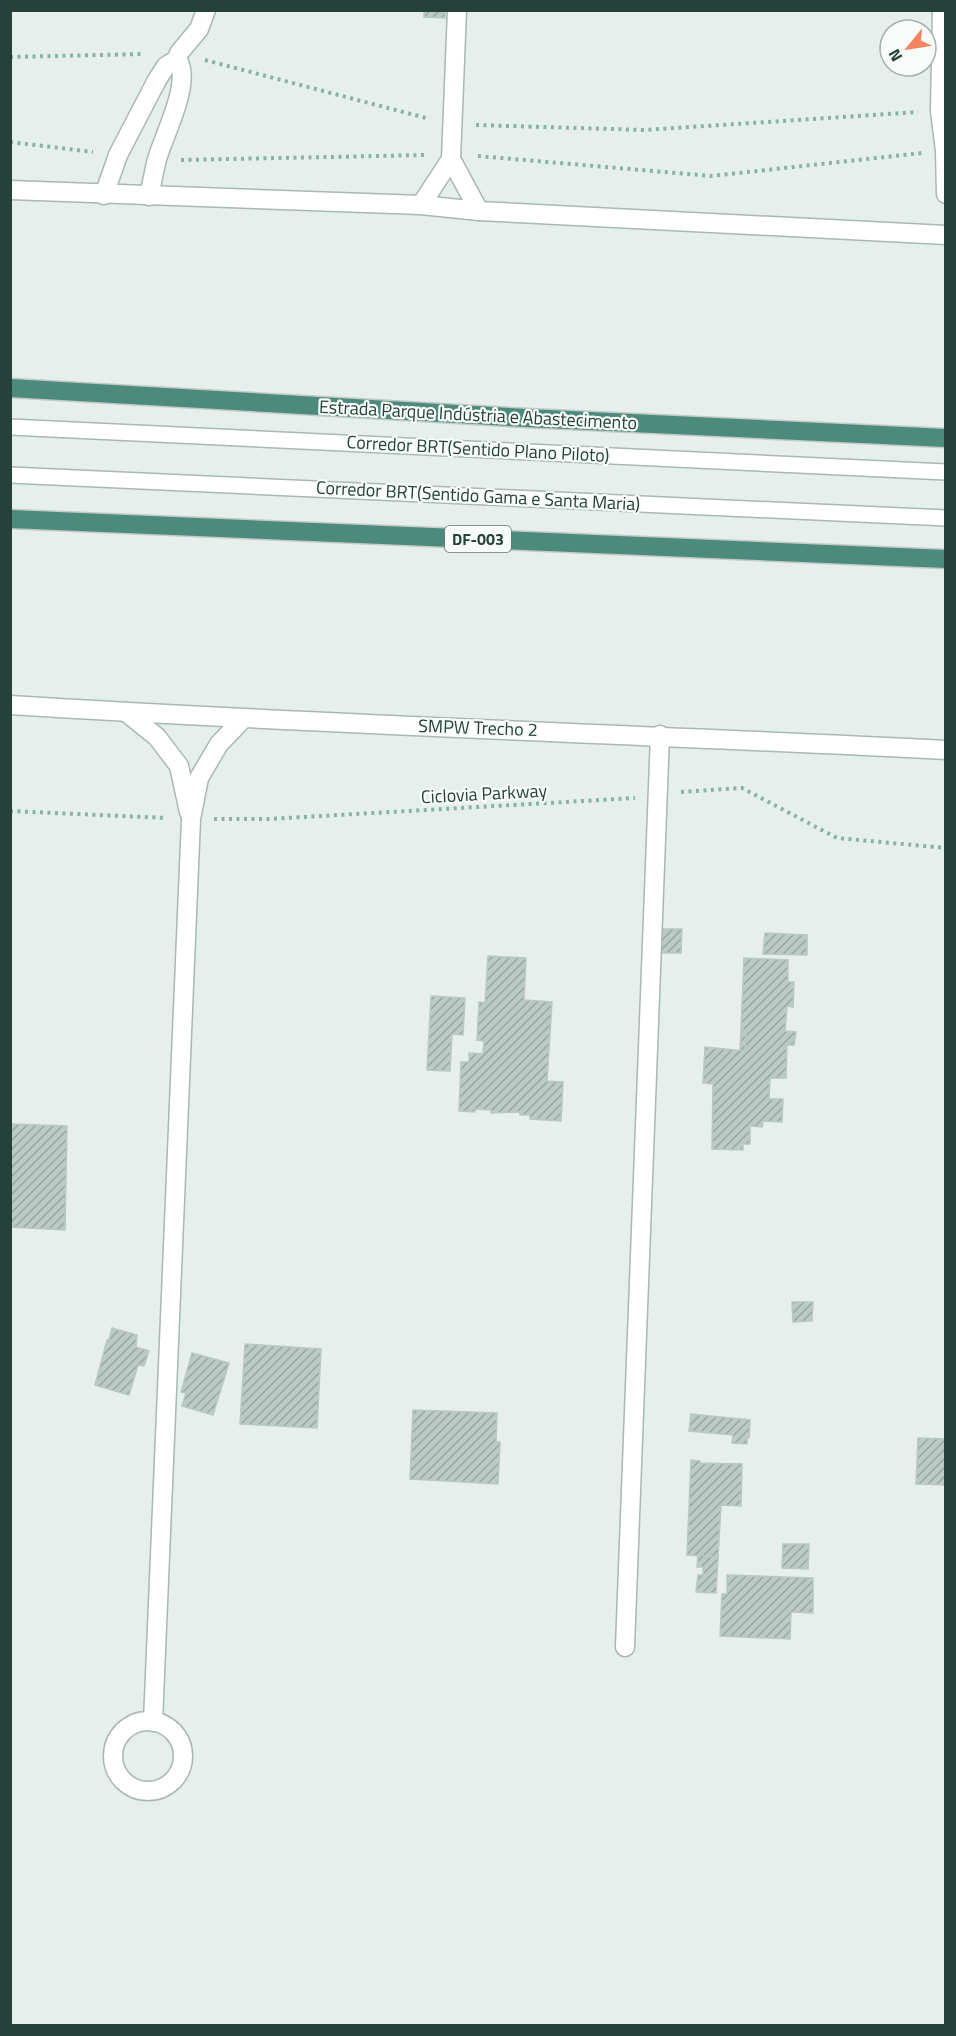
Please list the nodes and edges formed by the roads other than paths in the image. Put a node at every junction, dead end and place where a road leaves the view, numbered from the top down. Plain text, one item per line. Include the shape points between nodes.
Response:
1 (206, 10) edge
2 (457, 10) edge
3 (942, 10) edge
4 (177, 59) junction
5 (451, 159) junction
6 (10, 190) edge
7 (945, 194) edge
8 (105, 195) junction
9 (149, 196) junction
10 (422, 205) junction
11 (479, 211) junction
12 (945, 236) edge
13 (10, 388) edge
14 (10, 427) edge
15 (945, 438) edge
16 (945, 472) edge
17 (10, 475) edge
18 (945, 518) edge
19 (10, 519) edge
20 (945, 559) edge
21 (10, 705) edge
22 (126, 712) junction
23 (243, 719) junction
24 (660, 735) junction
25 (945, 750) edge
26 (191, 819) junction
27 (625, 1647) dead end
28 (153, 1722) dead end

1 - 4 street via 199,30
2 - 5 street
3 - 7 street via 940,111
4 - 8 street via 166,66 157,80 118,154
4 - 9 street via 182,71 180,89
5 - 10 street
5 - 11 street
6 - 8 street
8 - 9 street
9 - 10 street
10 - 11 street
11 - 12 street
13 - 15 highway, Estrada Parque Indústria e Abastecimento
14 - 16 lane, Corredor BRT(Sentido Plano Piloto)
17 - 18 lane, Corredor BRT(Sentido Gama e Santa Maria)
19 - 20 highway, DF-003
21 - 22 street, SMPW Trecho 2
22 - 23 street, SMPW Trecho 2
22 - 26 street via 157,737 179,766
23 - 24 street, SMPW Trecho 2
23 - 26 street via 219,744 200,778
24 - 25 street, SMPW Trecho 2
24 - 27 street
26 - 28 street

